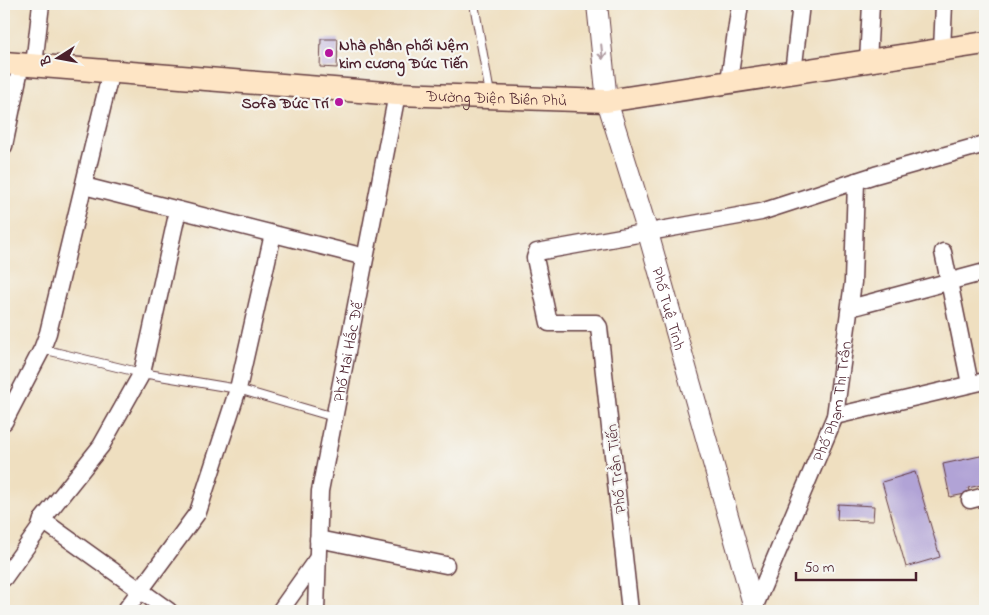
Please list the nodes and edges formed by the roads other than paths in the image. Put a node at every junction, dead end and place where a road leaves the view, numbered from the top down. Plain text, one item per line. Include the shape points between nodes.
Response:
1 (41, 4) edge
2 (474, 4) edge
3 (597, 4) edge
4 (740, 4) edge
5 (801, 4) edge
6 (871, 4) edge
7 (944, 4) edge
8 (985, 43) edge
9 (942, 50) junction
10 (868, 62) junction
11 (19, 64) edge
12 (111, 72) junction
13 (792, 73) junction
14 (729, 81) junction
15 (396, 94) junction
16 (490, 98) junction
17 (607, 100) junction
18 (985, 144) edge
19 (4, 146) edge
20 (856, 181) junction
21 (84, 186) junction
22 (178, 210) junction
23 (648, 233) junction
24 (273, 234) junction
25 (943, 252) dead end
26 (365, 257) junction
27 (985, 272) edge
28 (948, 282) junction
29 (850, 308) junction
30 (42, 349) junction
31 (142, 373) junction
32 (978, 382) edge
33 (238, 389) junction
34 (835, 416) junction
35 (334, 417) junction
36 (4, 422) edge
37 (42, 520) junction
38 (318, 539) junction
39 (317, 559) junction
40 (446, 565) dead end
41 (4, 578) edge
42 (141, 590) junction
43 (754, 610) edge
44 (125, 611) edge
45 (169, 611) edge
46 (280, 611) edge
47 (316, 611) edge
48 (630, 611) edge

1 - 11 street
2 - 16 lane
3 -> 17 street, Phố Tuệ Tĩnh
4 - 14 street
5 - 13 street
6 - 10 street
7 - 9 street
8 - 9 main road, Đường Điện Biên Phủ
9 - 10 main road, Đường Điện Biên Phủ
10 - 13 main road, Đường Điện Biên Phủ
11 - 12 main road, Đường Điện Biên Phủ
11 - 19 street
12 - 15 main road, Đường Điện Biên Phủ
12 - 21 street
13 - 14 main road, Đường Điện Biên Phủ
14 - 17 main road, Đường Điện Biên Phủ
15 - 16 main road, Đường Điện Biên Phủ
15 - 26 street, Phố Mai Hắc Đế
16 - 17 main road, Đường Điện Biên Phủ
17 - 23 street, Phố Tuệ Tĩnh
18 - 20 street
20 - 23 street via 761,212
20 - 29 street, Phố Phạm Thị Trân
21 - 22 street
21 - 30 street
22 - 24 street
22 - 31 street
23 - 43 street, Phố Tuệ Tĩnh
23 - 48 street, Phố Trần Tiến via 537,252 535,258 549,323 596,323 600,327
24 - 26 street
24 - 33 street
25 - 28 street
26 - 35 street, Phố Mai Hắc Đế
27 - 28 street
28 - 29 street
28 - 32 street
29 - 34 street, Phố Phạm Thị Trân
30 - 31 lane
30 - 36 street
31 - 33 lane
31 - 37 street via 101,446
32 - 34 street
33 - 35 lane
33 - 42 street via 198,512
34 - 43 street, Phố Phạm Thị Trân
35 - 38 street, Phố Mai Hắc Đế via 320,491
37 - 41 street
37 - 42 street
38 - 39 street, Phố Mai Hắc Đế
38 - 40 street
39 - 46 street
39 - 47 street, Phố Mai Hắc Đế
42 - 44 street
42 - 45 street

